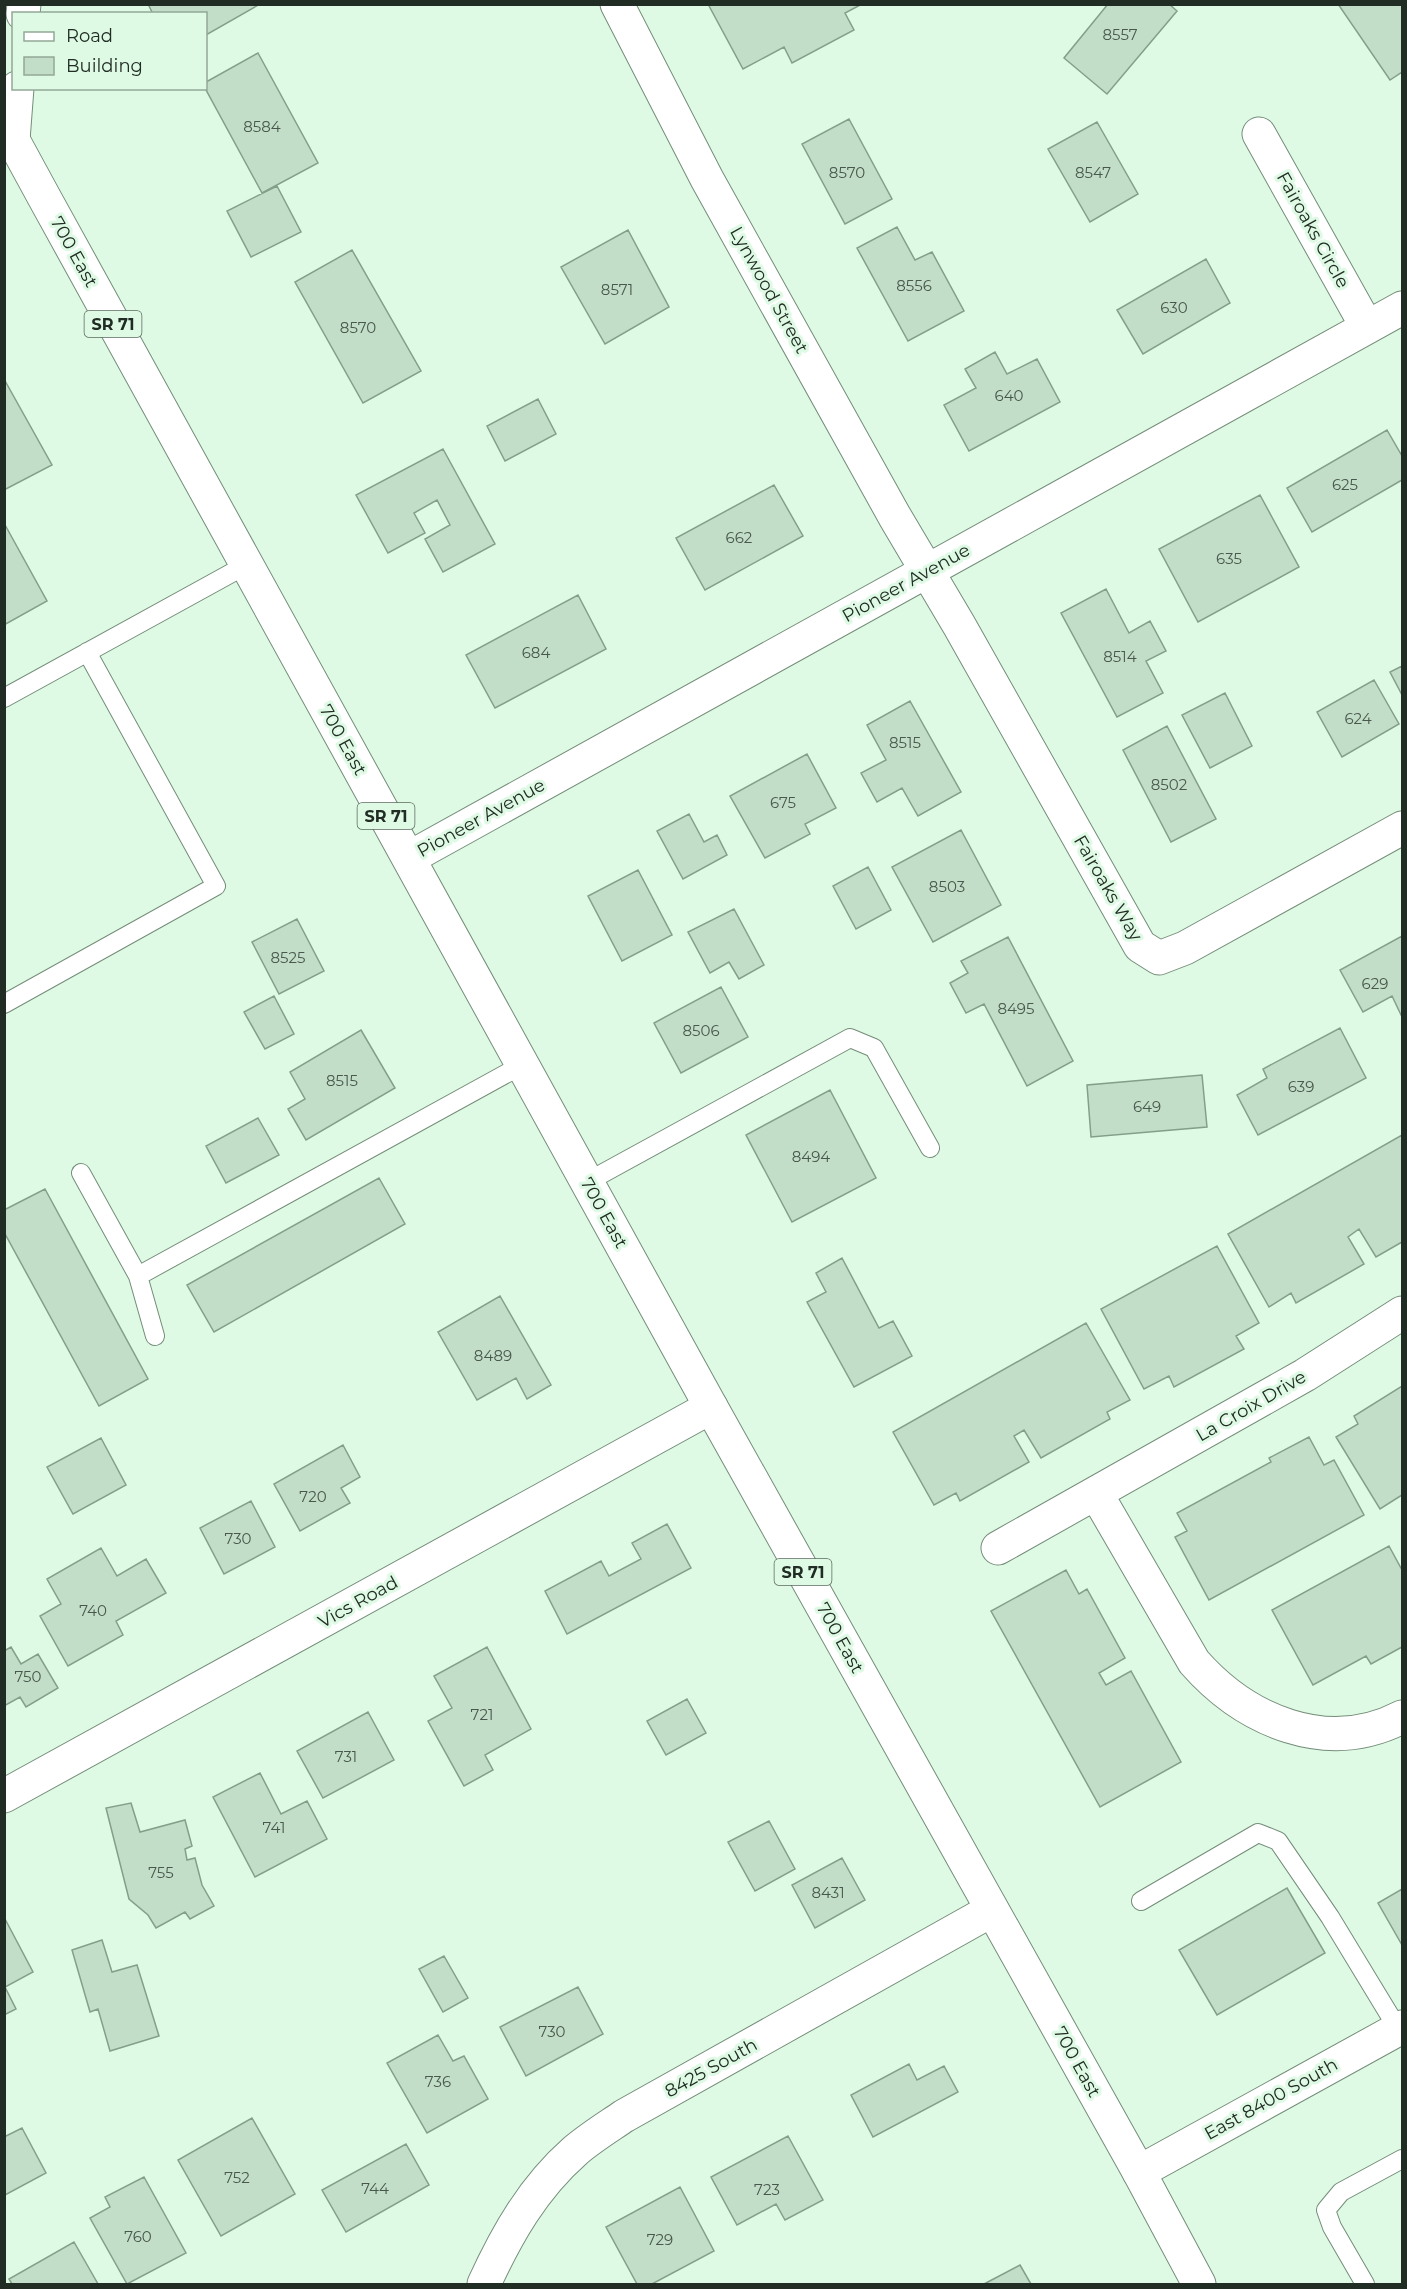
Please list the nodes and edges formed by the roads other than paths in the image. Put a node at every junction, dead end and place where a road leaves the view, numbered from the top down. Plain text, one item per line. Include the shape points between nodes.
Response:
1 (617, 4) edge
2 (17, 90) edge
3 (4, 106) edge
4 (1259, 134) dead end
5 (9, 136) edge
6 (1402, 308) edge
7 (1367, 327) junction
8 (246, 565) junction
9 (928, 571) junction
10 (87, 652) junction
11 (4, 698) edge
12 (1402, 828) edge
13 (409, 858) junction
14 (4, 1004) edge
15 (522, 1065) junction
16 (930, 1148) dead end
17 (81, 1173) dead end
18 (587, 1182) junction
19 (138, 1276) junction
20 (1402, 1313) edge
21 (156, 1336) dead end
22 (711, 1407) junction
23 (1097, 1495) junction
24 (998, 1548) dead end
25 (1402, 1717) edge
26 (4, 1796) edge
27 (1141, 1901) dead end
28 (992, 1910) junction
29 (1400, 2028) edge
30 (1402, 2159) edge
31 (1139, 2172) junction
32 (484, 2284) edge
33 (1199, 2284) edge
34 (1365, 2284) edge

1 - 9 street, Lynwood Street via 707,179
2 - 5 street
3 - 5 street, 700 East / SR 71
4 - 7 street, Fairoaks Circle
5 - 8 street, 700 East / SR 71
6 - 7 street, Pioneer Avenue
7 - 9 street, Pioneer Avenue
8 - 10 lane
8 - 13 street, 700 East / SR 71
9 - 12 street, Fairoaks Way via 1140,946 1159,958 1185,948
9 - 13 street, Pioneer Avenue
10 - 11 lane
10 - 14 lane via 216,886
13 - 15 street, 700 East / SR 71
15 - 18 street, 700 East / SR 71
15 - 19 lane
16 - 18 lane via 874,1048 850,1038
17 - 19 lane
18 - 22 street, 700 East / SR 71
19 - 21 lane
20 - 23 street, La Croix Drive via 1305,1375
22 - 26 street, Vics Road
22 - 28 street, 700 East / SR 71
23 - 24 street, La Croix Drive
23 - 25 street via 1194,1662 1215,1686 1244,1707 1277,1723 1309,1732 1350,1732 1387,1725
27 - 29 lane via 1258,1833 1278,1841
28 - 31 street, 700 East / SR 71
28 - 32 street, 8425 South via 624,2116 576,2150 534,2193 504,2241
29 - 31 street, East 8400 South
30 - 34 lane via 1341,2192 1326,2211
31 - 33 street, 700 East / SR 71

